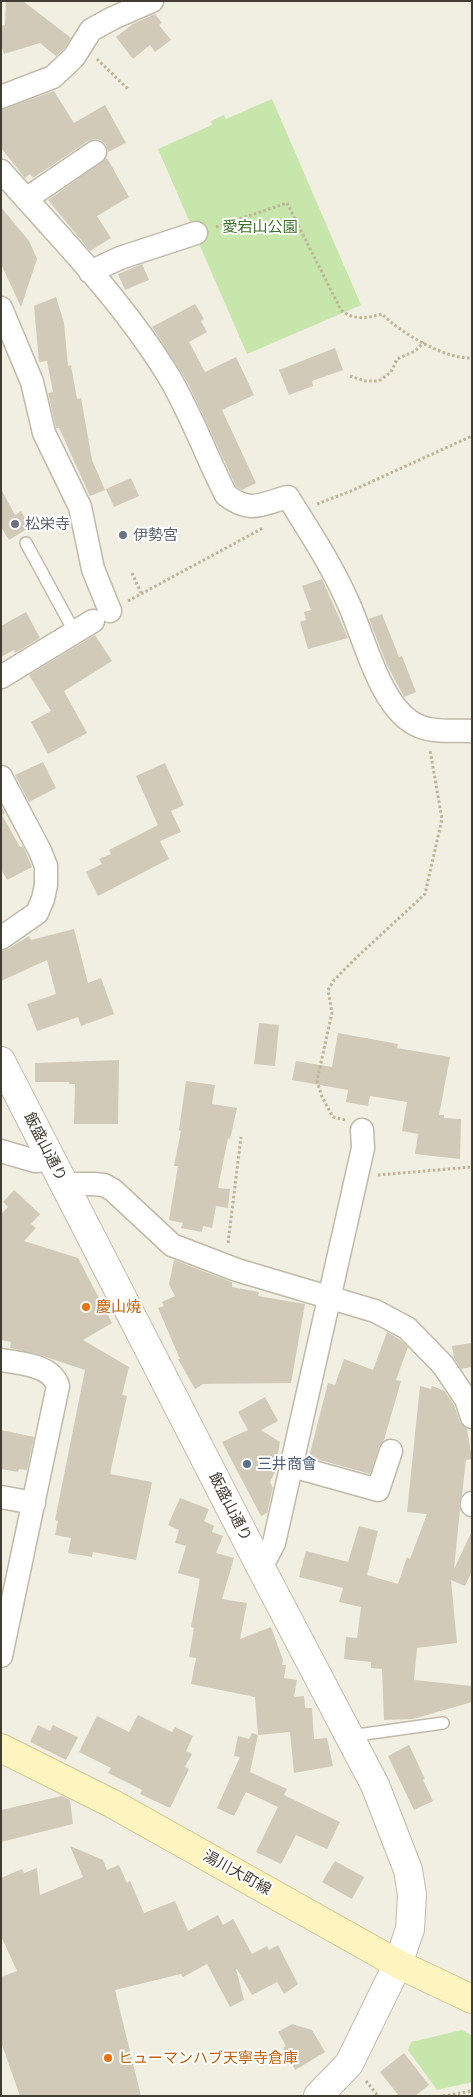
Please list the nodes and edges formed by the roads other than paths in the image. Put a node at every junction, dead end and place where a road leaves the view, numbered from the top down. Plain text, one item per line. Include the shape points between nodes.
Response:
1 (152, 1) edge
2 (1, 98) edge
3 (95, 152) dead end
4 (1, 171) edge
5 (26, 199) junction
6 (196, 233) road end
7 (90, 272) junction
8 (1, 308) edge
9 (26, 543) dead end
10 (92, 621) junction
11 (1, 677) edge
12 (472, 731) edge
13 (1, 777) edge
14 (1, 938) edge
15 (1, 1061) edge
16 (362, 1130) road end
17 (1, 1150) edge
18 (51, 1160) junction
19 (63, 1184) junction
20 (330, 1298) junction
21 (1, 1360) edge
22 (472, 1417) edge
23 (391, 1451) dead end
24 (292, 1466) junction
25 (1, 1497) edge
26 (34, 1503) junction
27 (261, 1568) junction
28 (1, 1656) edge
29 (443, 1723) dead end
30 (350, 1736) junction
31 (1, 1748) edge
32 (398, 1964) junction
33 (472, 1998) edge
34 (318, 2096) edge

1 - 2 street via 91,30 74,57 53,77
3 - 5 street
4 - 5 street
5 - 7 street
6 - 7 street via 120,258
7 - 12 street via 168,376 226,495 237,504 259,507 288,497 348,600 386,696 398,711 418,726
8 - 10 street via 32,382 44,433 80,507 93,569
9 - 10 lane
10 - 11 street
13 - 14 street via 40,850 46,866 46,885 37,913
15 - 18 street, 飯盛山通り
16 - 20 street via 363,1148
17 - 18 street via 35,1161
18 - 19 street, 飯盛山通り
19 - 20 street via 94,1184 109,1188 172,1245 225,1266
19 - 27 street, 飯盛山通り
20 - 22 street via 375,1311 407,1328 443,1365 466,1399
20 - 24 street
21 - 26 street via 42,1369 52,1375 58,1386
23 - 24 street via 378,1490
24 - 27 street via 274,1543
25 - 26 street
26 - 28 street
27 - 30 street, 飯盛山通り
29 - 30 lane
30 - 32 street, 飯盛山通り via 376,1785 408,1870 412,1895 410,1929
31 - 32 main road, 湯川大町線 via 113,1804
32 - 33 main road, 湯川大町線
32 - 34 street, 飯盛山通り via 349,2064

